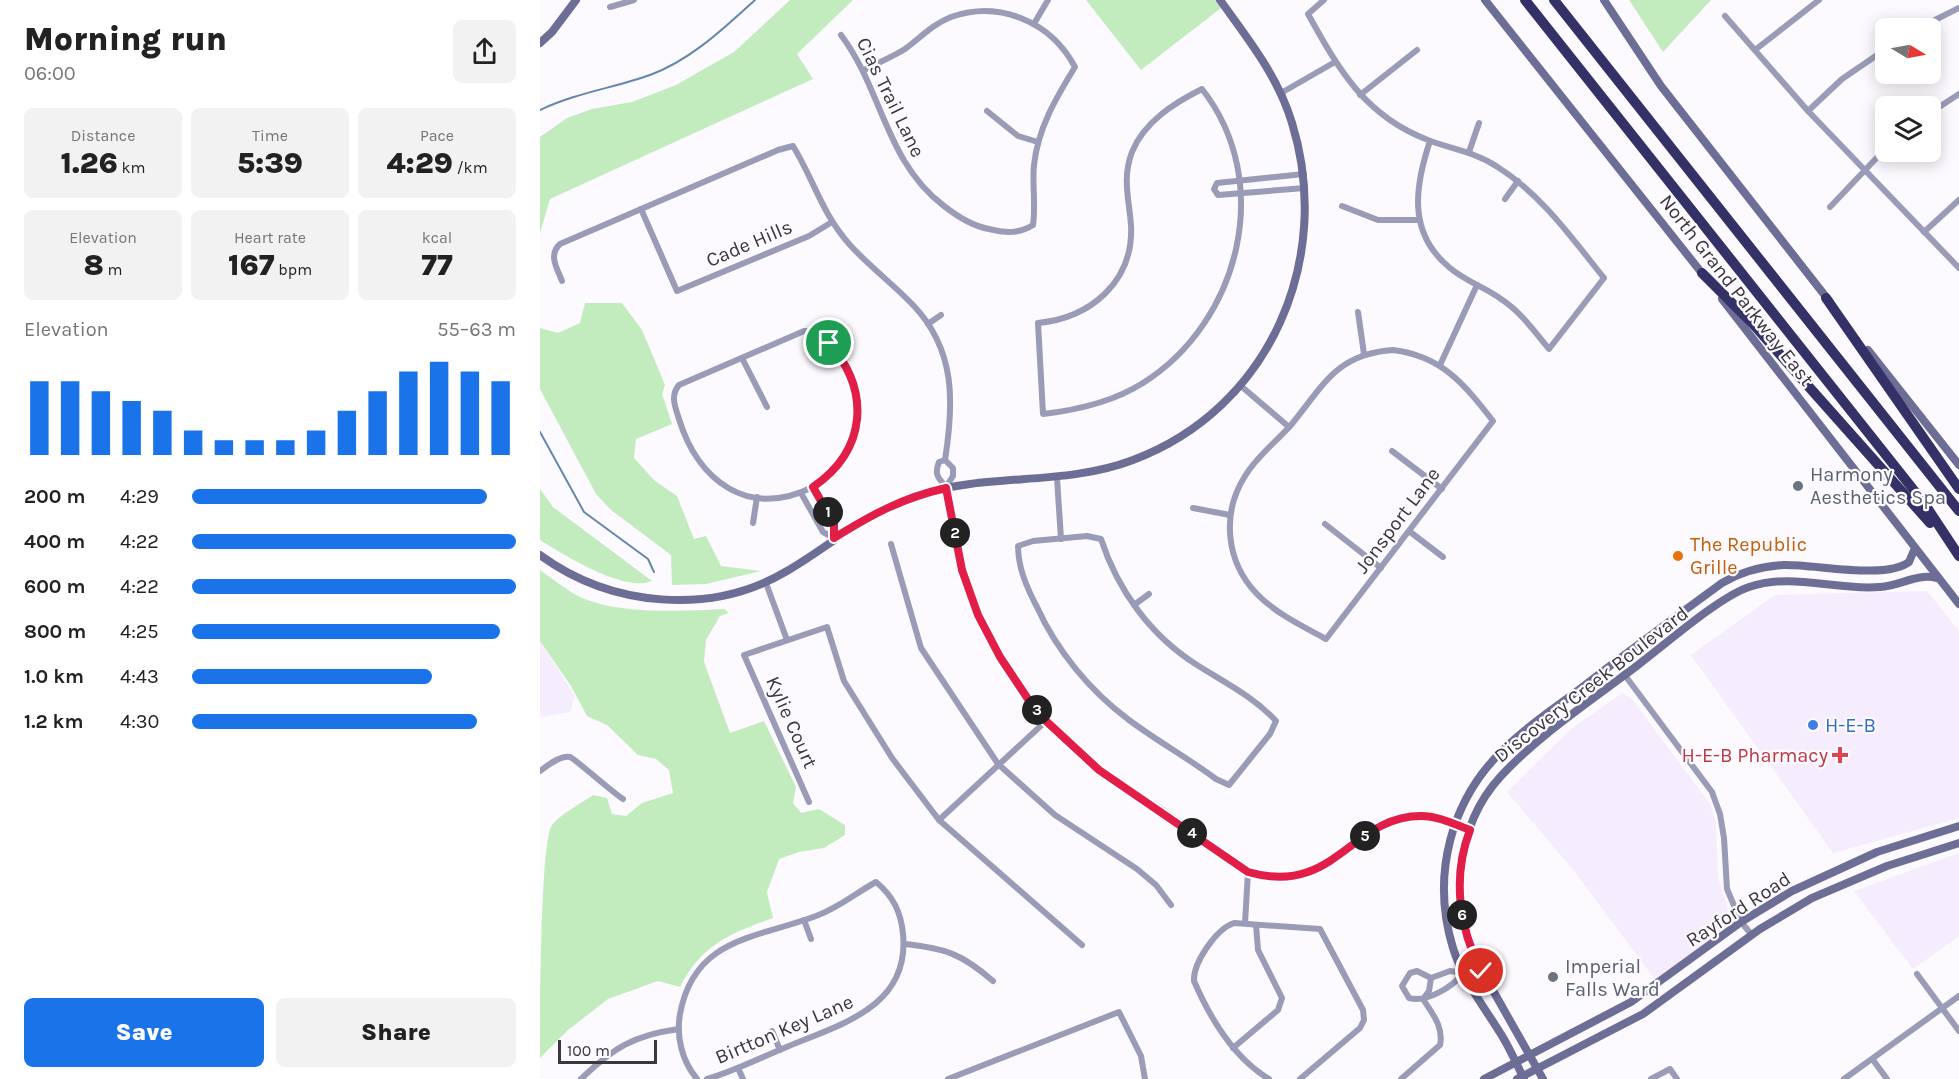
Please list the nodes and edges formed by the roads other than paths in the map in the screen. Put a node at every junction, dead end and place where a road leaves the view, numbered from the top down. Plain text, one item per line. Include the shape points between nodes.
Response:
1 (576, 0) edge
2 (634, 0) edge
3 (1048, 0) edge
4 (1324, 0) edge
5 (1485, 0) edge
6 (1525, 0) edge
7 (1554, 0) edge
8 (1604, 0) edge
9 (1819, 0) edge
10 (1223, 1) edge
11 (610, 7) dead end
12 (1959, 8) edge
13 (1725, 16) dead end
14 (1939, 18) edge
15 (1035, 22) junction
16 (841, 35) dead end
17 (540, 43) edge
18 (1417, 50) dead end
19 (1755, 50) junction
20 (1875, 56) edge
21 (1335, 62) junction
22 (864, 70) junction
23 (1281, 93) junction
24 (1959, 94) edge
25 (1360, 95) junction
26 (1941, 106) edge
27 (987, 111) dead end
28 (1808, 111) junction
29 (1479, 123) dead end
30 (1430, 141) junction
31 (1038, 142) junction
32 (1469, 152) junction
33 (1875, 160) edge
34 (1865, 171) junction
35 (1304, 174) junction
36 (1239, 180) junction
37 (1518, 181) junction
38 (1305, 188) junction
39 (1241, 194) junction
40 (1506, 199) dead end
41 (1959, 200) edge
42 (1342, 206) dead end
43 (1830, 207) dead end
44 (641, 208) junction
45 (1418, 220) junction
46 (832, 222) junction
47 (1924, 232) junction
48 (1959, 268) edge
49 (1702, 273) junction
50 (562, 281) dead end
51 (1477, 285) junction
52 (1826, 298) junction
53 (1358, 312) dead end
54 (941, 315) dead end
55 (928, 324) junction
56 (1364, 354) junction
57 (742, 358) junction
58 (1440, 365) junction
59 (1241, 386) junction
60 (767, 406) dead end
61 (1289, 427) junction
62 (1392, 451) dead end
63 (945, 459) junction
64 (1959, 465) edge
65 (1057, 478) junction
66 (813, 487) junction
67 (946, 488) junction
68 (1442, 489) junction
69 (1959, 489) edge
70 (801, 493) junction
71 (757, 497) junction
72 (824, 505) junction
73 (1193, 508) dead end
74 (1959, 511) edge
75 (812, 512) junction
76 (1230, 515) junction
77 (753, 523) dead end
78 (1325, 525) dead end
79 (1409, 531) junction
80 (834, 538) junction
81 (1061, 539) junction
82 (891, 544) dead end
83 (1950, 545) junction
84 (1915, 548) junction
85 (540, 555) edge
86 (1959, 556) edge
87 (1443, 557) dead end
88 (1382, 568) junction
89 (1937, 578) junction
90 (766, 583) junction
91 (1149, 594) dead end
92 (1959, 604) edge
93 (1134, 605) junction
94 (788, 640) junction
95 (1615, 662) junction
96 (1624, 676) junction
97 (1046, 721) junction
98 (1538, 722) junction
99 (1547, 735) junction
100 (998, 764) junction
101 (540, 771) edge
102 (623, 799) dead end
103 (809, 802) dead end
104 (939, 820) junction
105 (1454, 824) junction
106 (1957, 827) edge
107 (1470, 830) junction
108 (1941, 832) junction
109 (1959, 843) edge
110 (1945, 847) junction
111 (1920, 855) junction
112 (1851, 862) junction
113 (1836, 869) junction
114 (1248, 872) junction
115 (1841, 884) junction
116 (1823, 892) junction
117 (1171, 905) dead end
118 (804, 920) junction
119 (1741, 922) junction
120 (1245, 923) junction
121 (1256, 925) junction
122 (1752, 935) junction
123 (811, 939) dead end
124 (904, 945) junction
125 (1082, 945) dead end
126 (1478, 964) junction
127 (1463, 973) junction
128 (1917, 974) dead end
129 (1431, 978) junction
130 (993, 981) dead end
131 (1959, 996) edge
132 (1423, 999) junction
133 (1942, 1008) junction
134 (679, 1029) junction
135 (772, 1031) dead end
136 (1959, 1031) edge
137 (1233, 1048) junction
138 (780, 1050) junction
139 (1529, 1054) junction
140 (1873, 1060) junction
141 (1516, 1061) junction
142 (738, 1068) junction
143 (1537, 1068) junction
144 (1521, 1078) edge
145 (582, 1079) edge
146 (697, 1079) edge
147 (707, 1079) edge
148 (743, 1079) edge
149 (948, 1079) edge
150 (1146, 1079) edge
151 (1269, 1079) edge
152 (1300, 1079) edge
153 (1401, 1079) edge
154 (1484, 1079) edge
155 (1544, 1079) edge
156 (1651, 1079) edge
157 (1677, 1079) edge
158 (1844, 1079) edge
159 (1887, 1079) edge

1 - 17 street
2 - 11 street
3 - 15 street
4 - 21 street via 1308,14
5 - 49 street, North Grand Parkway East
6 - 83 highway, North Grand Parkway East via 1924,503
7 - 74 highway, North Grand Parkway East
8 - 52 street via 1660,86
9 - 19 street
10 - 23 street
12 - 14 street
13 - 19 street
15 - 22 street via 1013,12 966,12 950,17 906,48
15 - 31 street via 1061,45 1075,67 1055,100
16 - 22 street, Cias Trail Lane
18 - 25 street
19 - 28 street
20 - 28 street via 1842,79
21 - 23 street
21 - 25 street
22 - 31 street, Cias Trail Lane via 900,158 912,176 961,218 984,228 1023,232 1033,225
23 - 35 street
24 - 26 street
25 - 30 street via 1387,120
27 - 31 street via 1018,136
28 - 34 street
29 - 32 street
30 - 32 street
30 - 45 street via 1419,175
32 - 37 street
33 - 34 street
34 - 43 street
34 - 47 street
35 - 36 street
35 - 38 street
36 - 39 street
36 - 39 street via 1217,183 1214,189 1218,195
36 - 39 street via 1227,133 1202,89 1158,117 1144,131 1126,172 1131,224 1123,268 1110,290 1083,312 1038,323 1043,414 1117,397 1142,384 1184,350 1200,331 1226,285 1235,259
37 - 40 street
37 - 51 street via 1540,200 1604,278 1549,349 1522,316
38 - 39 street
38 - 59 street via 1300,266 1287,310
41 - 47 street
42 - 45 street via 1378,220
44 - 46 street via 793,146
44 - 46 street, Cade Hills via 677,291 809,236
44 - 50 street via 555,248 553,260
45 - 51 street via 1438,256
46 - 55 street
47 - 48 street
49 - 83 highway via 1753,324
49 - 84 street, North Grand Parkway East
51 - 58 street
52 - 64 street
52 - 69 highway
53 - 56 street
54 - 55 street
55 - 63 street via 950,379 951,424
56 - 58 street via 1408,351
56 - 61 street via 1330,375
57 - 60 street
57 - 66 street via 811,330 829,343 849,368 858,404 852,440 835,468
57 - 71 street via 679,385 674,391 676,410 694,457 721,484
58 - 68 street, Jonsport Lane via 1493,421
59 - 61 street
59 - 65 street via 1178,438 1135,460 1101,471
61 - 76 street via 1244,477
62 - 68 street
63 - 67 street via 953,468
63 - 67 street via 936,470 937,478
65 - 67 street
65 - 81 street
66 - 70 street
66 - 72 street
67 - 80 street via 902,500
67 - 97 street via 962,570 978,615 1012,677
68 - 79 street, Jonsport Lane
70 - 71 street
70 - 75 street
71 - 77 street
72 - 75 street
72 - 80 street via 834,524
73 - 76 street
75 - 80 street via 823,532
76 - 88 street, Jonsport Lane via 1230,539 1247,582 1276,609 1326,639
78 - 88 street
79 - 87 street
79 - 88 street, Jonsport Lane
80 - 90 street
81 - 93 street via 1101,539 1112,569
81 - 93 street via 1018,546 1018,561 1045,625 1086,682 1129,720 1229,785 1276,721 1234,687 1171,646
82 - 100 street via 921,648
83 - 86 highway, North Grand Parkway East
84 - 89 street, North Grand Parkway East
84 - 95 street, Discovery Creek Boulevard via 1909,562 1890,569 1784,565 1740,572
85 - 90 street via 614,593 670,601 729,595
89 - 92 street, North Grand Parkway East
89 - 96 street, Discovery Creek Boulevard via 1921,576 1878,587 1769,581 1747,588
90 - 94 street
91 - 93 street
94 - 103 street, Kylie Court via 744,656
94 - 104 street via 827,627 844,681 891,758
95 - 96 street
95 - 98 street, Discovery Creek Boulevard
96 - 99 street, Discovery Creek Boulevard
96 - 119 street via 1712,792 1724,838 1727,889
97 - 100 street
97 - 114 street via 1099,770
98 - 99 street
98 - 105 street, Discovery Creek Boulevard via 1487,767
99 - 107 street, Discovery Creek Boulevard via 1500,777
100 - 104 street
100 - 117 street via 1054,815 1137,869
101 - 102 street via 570,757
104 - 125 street
105 - 107 street
105 - 114 street via 1430,817 1402,818 1385,823 1324,867 1274,879
105 - 127 street, Discovery Creek Boulevard via 1443,890 1447,926
106 - 108 street, Rayford Road
106 - 110 street via 1946,838
107 - 126 street, Discovery Creek Boulevard via 1459,885 1463,923
108 - 111 street via 1938,843
108 - 112 street, Rayford Road
109 - 110 street, Rayford Road
110 - 111 street, Rayford Road
111 - 115 street, Rayford Road
112 - 113 street, Rayford Road
112 - 115 street via 1842,874
113 - 116 street via 1835,881
113 - 119 street, Rayford Road
114 - 120 street
115 - 116 street, Rayford Road
116 - 122 street, Rayford Road
118 - 123 street
118 - 124 street via 836,907 876,882 887,891 899,913
118 - 134 street via 745,937 715,954 702,966 686,992
119 - 122 street
119 - 139 street, Rayford Road via 1630,1002
120 - 121 street
120 - 137 street via 1223,929 1194,973 1197,988
121 - 137 street via 1257,950 1282,998 1278,1010
121 - 152 street via 1320,929 1363,1010 1360,1028
122 - 143 street, Rayford Road via 1643,1014
124 - 130 street via 952,952 971,961
124 - 138 street, Birtton Key Lane via 894,981 870,1010
126 - 127 street
126 - 139 street, Discovery Creek Boulevard
127 - 129 street via 1450,971
127 - 132 street via 1456,984
127 - 141 street, Discovery Creek Boulevard
128 - 133 street
129 - 132 street
129 - 132 street via 1417,971 1404,978 1404,993 1409,998
131 - 133 street
132 - 153 street via 1438,1022 1442,1038 1437,1051
133 - 136 street
133 - 140 street
134 - 145 street via 632,1039
134 - 146 street via 683,1055
135 - 138 street
137 - 151 street via 1250,1067
138 - 142 street, Birtton Key Lane
139 - 141 street, Rayford Road
139 - 143 street, Discovery Creek Boulevard
140 - 158 street
140 - 159 street
141 - 144 street, Discovery Creek Boulevard
141 - 154 street, Rayford Road
142 - 147 street, Birtton Key Lane
142 - 148 street
143 - 144 street, Rayford Road
143 - 155 street, Discovery Creek Boulevard
149 - 150 street via 1119,1012 1141,1056
156 - 157 street via 1670,1069

